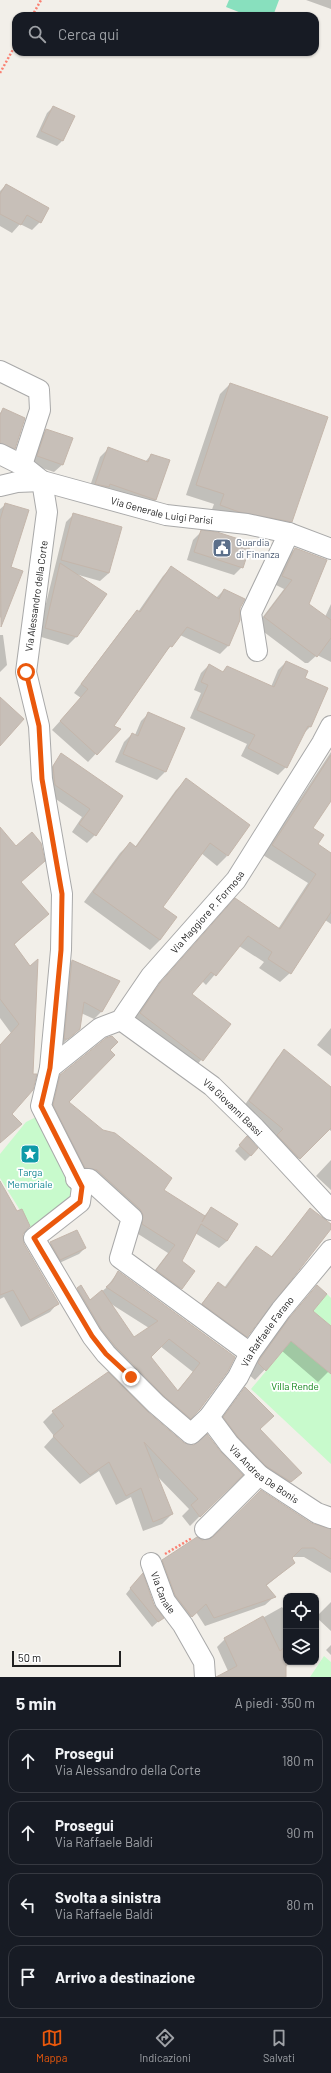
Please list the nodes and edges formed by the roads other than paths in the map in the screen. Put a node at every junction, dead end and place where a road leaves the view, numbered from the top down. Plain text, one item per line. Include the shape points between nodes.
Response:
1 (0, 371) edge
2 (0, 454) edge
3 (22, 465) junction
4 (42, 481) junction
5 (0, 486) edge
6 (289, 533) junction
7 (331, 549) edge
8 (257, 651) dead end
9 (331, 726) edge
10 (121, 1020) junction
11 (50, 1068) junction
12 (76, 1179) junction
13 (331, 1210) edge
14 (331, 1250) edge
15 (250, 1353) junction
16 (208, 1417) junction
17 (259, 1475) junction
18 (331, 1518) edge
19 (205, 1529) road end
20 (151, 1563) road end
21 (204, 1669) edge

1 - 3 street via 39,390 40,410
2 - 3 street, Via Generale Luigi Parisi
3 - 4 street, Via Generale Luigi Parisi
4 - 5 street
4 - 6 street, Via Generale Luigi Parisi via 166,515 247,524
4 - 11 street, Via Alessandro della Corte via 47,512 26,672 39,726 42,779 62,894 61,950
6 - 7 street, Via Generale Luigi Parisi
6 - 8 street via 251,613
9 - 10 street, Via Maggiore P. Formosa via 236,880 151,976
10 - 11 street via 100,1028
10 - 13 street, Via Giovanni Bassi via 212,1086
11 - 12 street, Via Alessandro della Corte via 41,1106
12 - 15 street via 89,1179 132,1218 120,1258
12 - 16 street, Via Raffaele Farano via 82,1187 80,1202 34,1238 44,1258 92,1336 106,1354 156,1404 191,1434
14 - 15 street, Via Raffaele Farano
15 - 16 street, Via Raffaele Farano via 238,1376
16 - 17 street, Via Andrea De Bonis via 229,1444
17 - 18 street, Via Andrea De Bonis via 317,1513
17 - 19 street
20 - 21 street, Via Canale via 165,1601 183,1625

